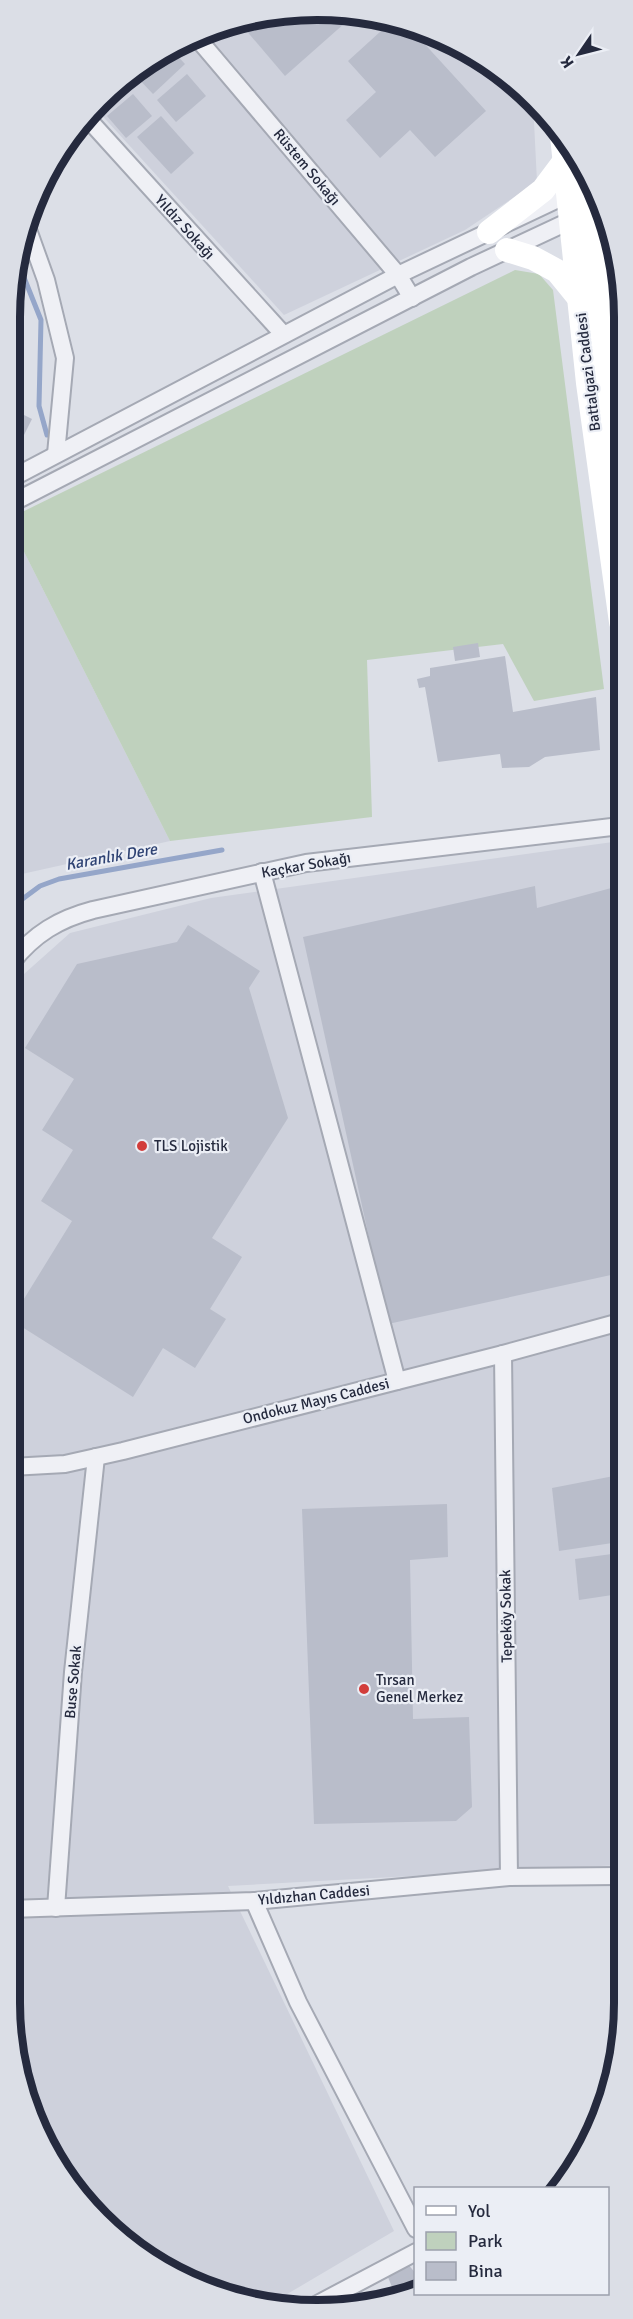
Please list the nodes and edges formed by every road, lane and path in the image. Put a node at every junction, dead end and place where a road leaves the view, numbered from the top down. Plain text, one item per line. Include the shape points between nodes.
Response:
1 (201, 43) edge
2 (92, 123) edge
3 (563, 151) edge
4 (564, 162) junction
5 (584, 188) edge
6 (568, 194) junction
7 (590, 201) edge
8 (594, 211) edge
9 (571, 220) junction
10 (489, 232) junction
11 (31, 237) edge
12 (507, 250) junction
13 (398, 275) junction
14 (412, 298) junction
15 (579, 298) junction
16 (283, 334) junction
17 (614, 438) edge
18 (56, 454) junction
19 (20, 474) edge
20 (20, 499) edge
21 (614, 571) edge
22 (614, 827) edge
23 (262, 872) junction
24 (20, 953) edge
25 (614, 1324) edge
26 (503, 1354) junction
27 (397, 1381) junction
28 (96, 1457) junction
29 (20, 1466) edge
30 (614, 1876) edge
31 (509, 1877) junction
32 (254, 1901) junction
33 (56, 1908) junction
34 (20, 1910) edge
35 (414, 2225) edge
36 (414, 2253) edge
37 (326, 2299) edge

1 - 13 street, Rüstem Sokağı
2 - 16 street, Yıldız Sokağı
3 - 4 main road, Battalgazi Caddesi
4 - 6 main road, Battalgazi Caddesi
4 - 10 main road via 543,190
5 - 6 street
6 - 9 main road, Battalgazi Caddesi
6 - 10 street
7 - 17 main road, Battalgazi Caddesi, bridge
8 - 9 street
9 - 12 street
9 - 15 main road, Battalgazi Caddesi
10 - 13 street
11 - 18 street via 46,280 65,358
12 - 14 street
12 - 15 main road via 557,271
13 - 14 street, Rüstem Sokağı
13 - 16 street
14 - 20 street
15 - 21 main road, Battalgazi Caddesi
16 - 18 street
18 - 19 street
22 - 23 street, Kaçkar Sokağı via 306,862
23 - 24 street, Kaçkar Sokağı via 75,915 49,926
23 - 27 street
25 - 26 street, Ondokuz Mayıs Caddesi
26 - 27 street, Ondokuz Mayıs Caddesi
26 - 31 street, Tepeköy Sokak
27 - 28 street, Ondokuz Mayıs Caddesi
28 - 29 street, Ondokuz Mayıs Caddesi
28 - 33 street, Buse Sokak via 73,1672
30 - 31 street, Yıldızhan Caddesi
31 - 32 street, Yıldızhan Caddesi
32 - 33 street, Yıldızhan Caddesi
32 - 35 street via 298,2002
33 - 34 street, Yıldızhan Caddesi
36 - 37 street

